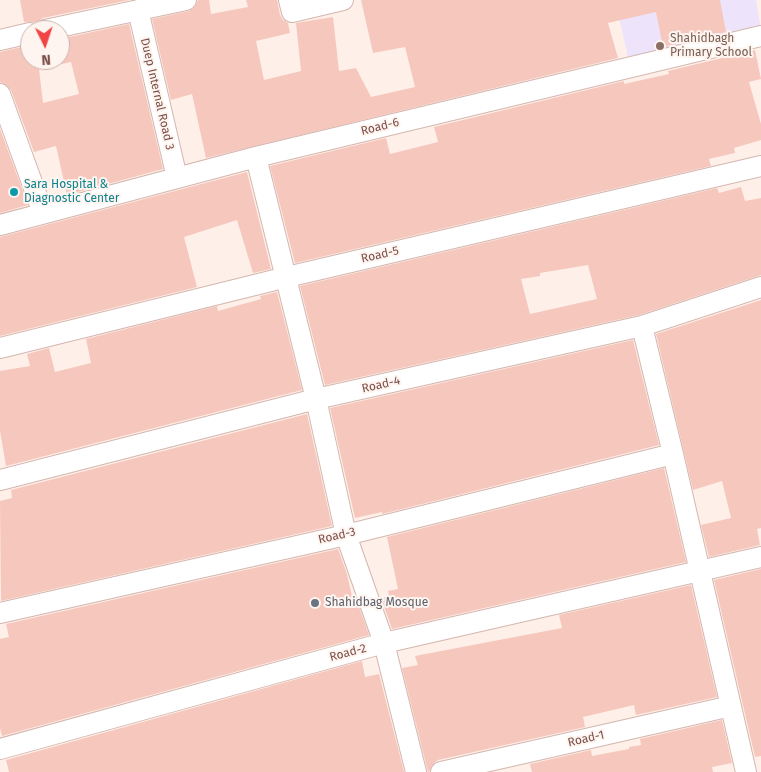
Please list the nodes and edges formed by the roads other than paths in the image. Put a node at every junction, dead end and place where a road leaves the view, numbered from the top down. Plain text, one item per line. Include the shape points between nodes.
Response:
1 (186, 0) edge
2 (289, 0) edge
3 (343, 0) edge
4 (138, 10) junction
5 (70, 25) edge
6 (20, 35) edge
7 (761, 36) edge
8 (0, 40) edge
9 (0, 94) edge
10 (256, 157) junction
11 (761, 166) edge
12 (177, 178) junction
13 (43, 213) junction
14 (0, 225) edge
15 (287, 277) junction
16 (761, 287) edge
17 (642, 326) junction
18 (0, 348) edge
19 (316, 400) junction
20 (673, 454) junction
21 (0, 480) edge
22 (346, 534) junction
23 (761, 557) edge
24 (700, 571) junction
25 (0, 613) edge
26 (384, 643) junction
27 (731, 706) junction
28 (0, 749) edge
29 (416, 772) edge
30 (442, 772) edge
31 (746, 772) edge

1 - 4 street
2 - 3 street via 292,12
4 - 5 street
4 - 12 street, Duep Internal Road 3
6 - 8 street
7 - 10 street, Road-6
9 - 13 street
10 - 12 street, Road-6
10 - 15 street
11 - 15 street, Road-5
12 - 13 street, Road-6
13 - 14 street, Road-6
15 - 18 street, Road-5
15 - 19 street
16 - 17 street, Road-4
17 - 19 street, Road-4
17 - 20 street
19 - 21 street, Road-4
19 - 22 street
20 - 22 street, Road-3
20 - 24 street
22 - 25 street, Road-3
22 - 26 street
23 - 24 street, Road-2
24 - 26 street, Road-2
24 - 27 street
26 - 28 street, Road-2
26 - 29 street
27 - 30 street, Road-1
27 - 31 street

